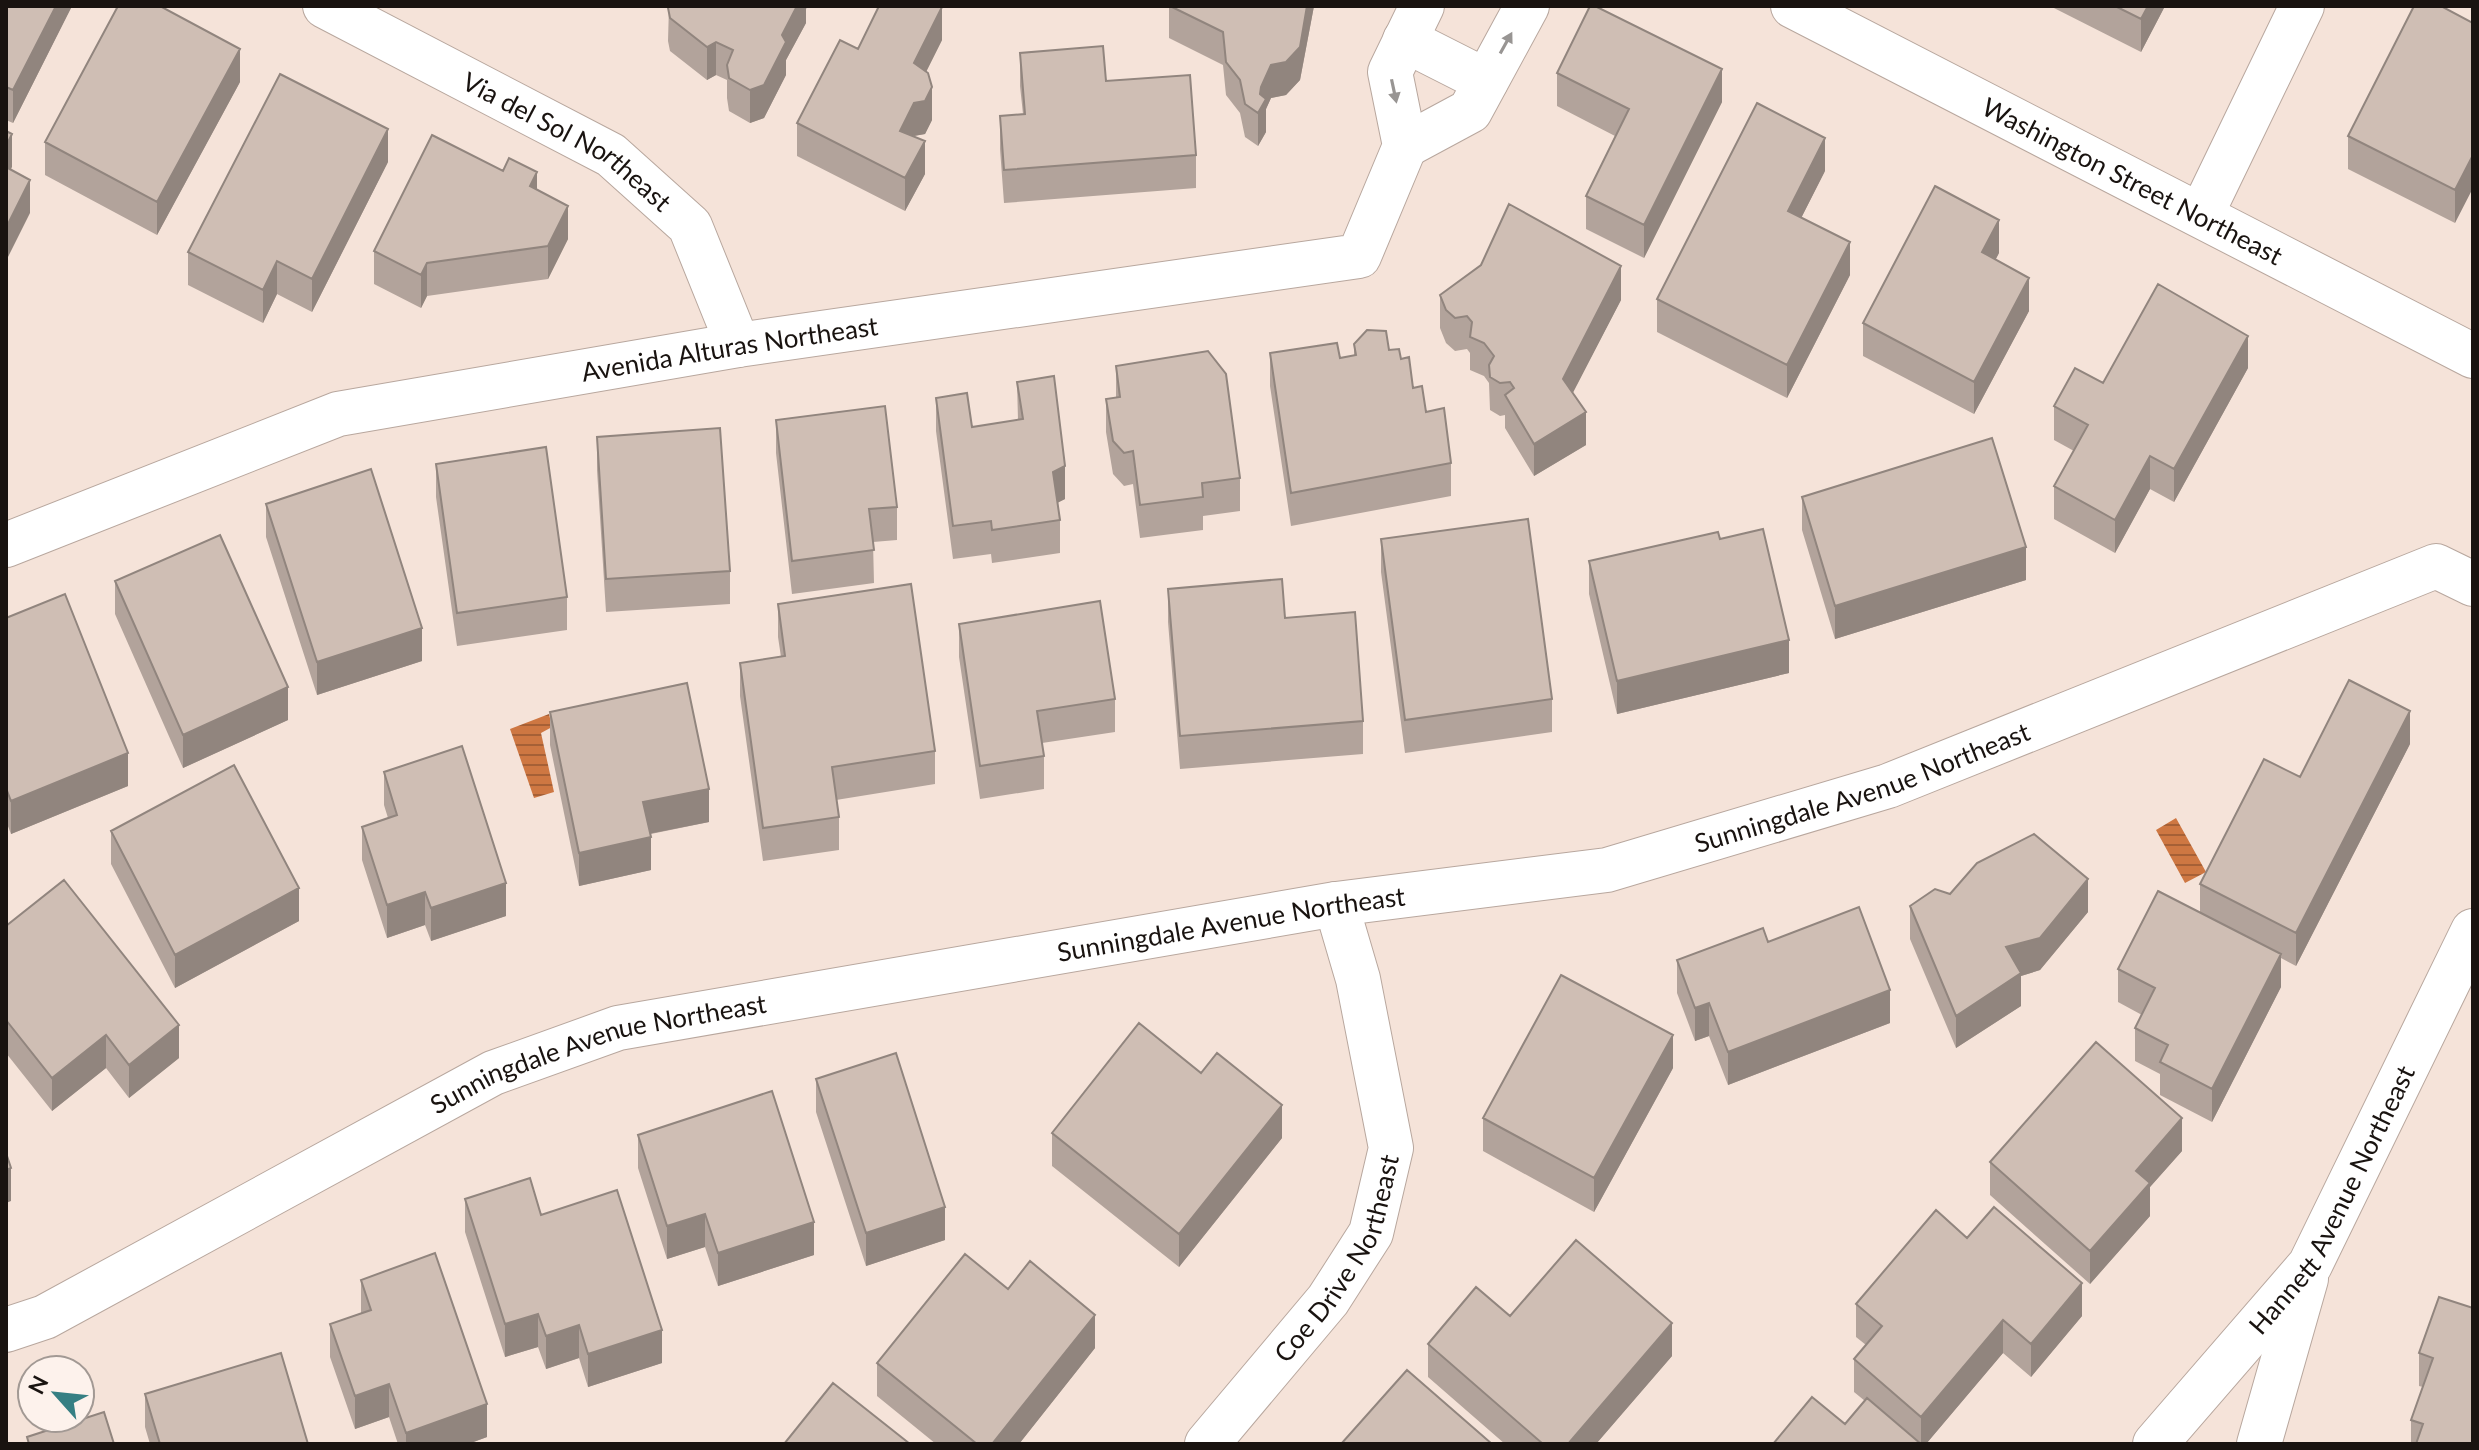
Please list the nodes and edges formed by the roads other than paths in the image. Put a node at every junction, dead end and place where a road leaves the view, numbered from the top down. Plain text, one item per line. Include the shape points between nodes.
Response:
1 (325, 6) edge
2 (1527, 6) edge
3 (1793, 6) edge
4 (2302, 6) edge
5 (1414, 23) edge
6 (1486, 81) junction
7 (1405, 146) junction
8 (2201, 215) junction
9 (738, 345) junction
10 (2473, 356) edge
11 (6, 545) edge
12 (2473, 584) edge
13 (1336, 904) junction
14 (2473, 931) edge
15 (2310, 1265) junction
16 (6, 1330) edge
17 (1207, 1444) edge
18 (2155, 1444) edge
19 (2259, 1444) edge

1 - 9 street, Via del Sol Northeast via 611,155 690,226
6 -> 2 street
3 - 8 street, Washington Street Northeast
4 - 8 street
5 - 6 street
5 -> 7 street via 1390,72
6 - 7 street via 1470,111
7 - 9 street, Avenida Alturas Northeast via 1359,256
8 - 10 street, Washington Street Northeast
9 - 11 street, Avenida Alturas Northeast via 338,414
12 - 13 street, Sunningdale Avenue Northeast via 2436,566 1888,786 1607,870
13 - 16 street, Sunningdale Avenue Northeast via 618,1028 493,1073 45,1317
13 - 17 street, Coe Drive Northeast via 1358,979 1391,1148 1371,1233 1328,1300
14 - 15 street, Hannett Avenue Northeast
15 - 18 street, Hannett Avenue Northeast
15 - 19 street

